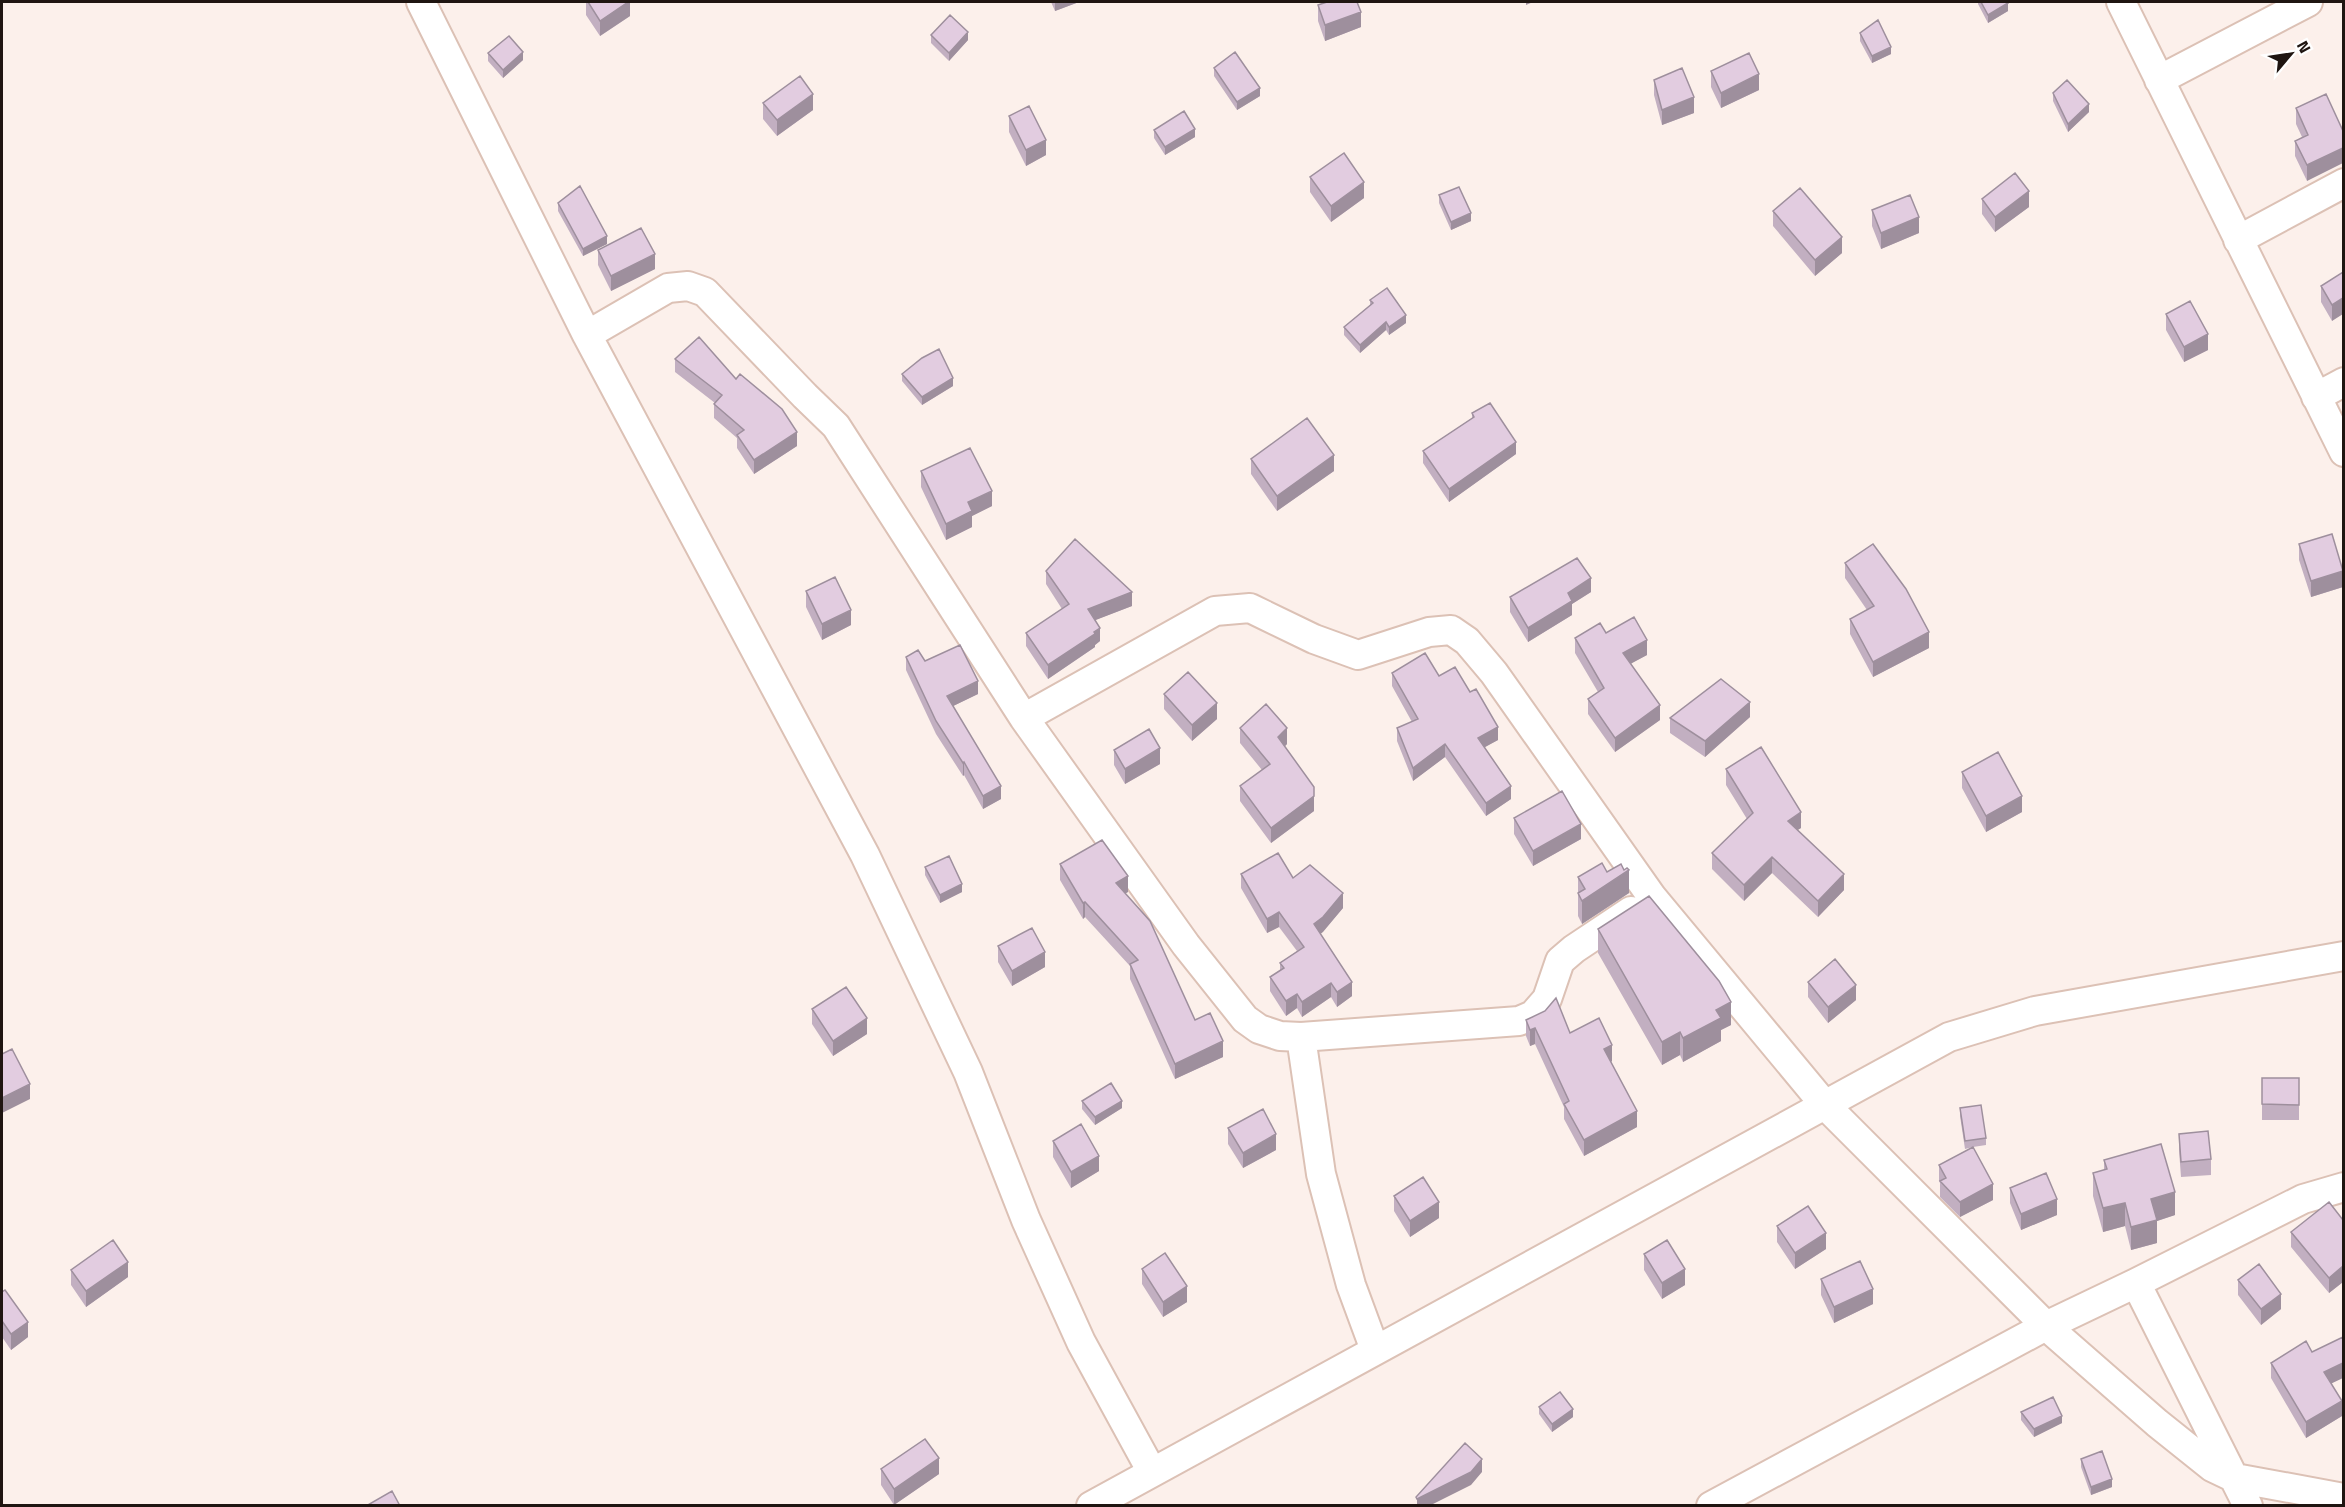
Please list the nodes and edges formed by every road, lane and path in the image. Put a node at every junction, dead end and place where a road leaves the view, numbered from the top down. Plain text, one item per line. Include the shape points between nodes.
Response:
1 (421, 2) edge
2 (2121, 2) edge
3 (2308, 2) edge
4 (2159, 80) junction
5 (2343, 183) edge
6 (2238, 240) junction
7 (586, 335) junction
8 (2343, 382) edge
9 (2316, 396) junction
10 (2343, 452) edge
11 (1024, 718) junction
12 (1652, 897) junction
13 (2343, 956) edge
14 (1300, 1037) junction
15 (1824, 1104) junction
16 (2343, 1187) edge
17 (2136, 1283) junction
18 (2046, 1326) junction
19 (1375, 1350) junction
20 (1152, 1472) junction
21 (2235, 1478) junction
22 (2343, 1498) edge
23 (1091, 1506) edge
24 (1712, 1506) edge
25 (2248, 1506) edge

1 - 7 street
2 - 4 street
3 - 4 street
4 - 6 street
5 - 6 street
6 - 9 street
7 - 11 street via 668,288 688,286 705,292 836,426
7 - 20 street via 865,855 968,1072 1026,1221 1081,1342
8 - 9 street
9 - 10 street
11 - 12 street via 1215,611 1250,608 1358,655 1429,632 1451,630 1467,641 1494,673
11 - 14 street via 1186,945 1245,1019 1280,1036
12 - 14 street via 1560,961 1547,999 1533,1015 1519,1021
12 - 15 street
13 - 15 street via 2035,1011 1949,1037
14 - 19 street via 1322,1174 1351,1285
15 - 18 street
15 - 19 street
16 - 17 street via 2302,1199
17 - 18 street
17 - 21 street
18 - 21 street via 2157,1423 2212,1467
18 - 24 street
19 - 20 street
20 - 23 street
21 - 22 street
21 - 25 street

